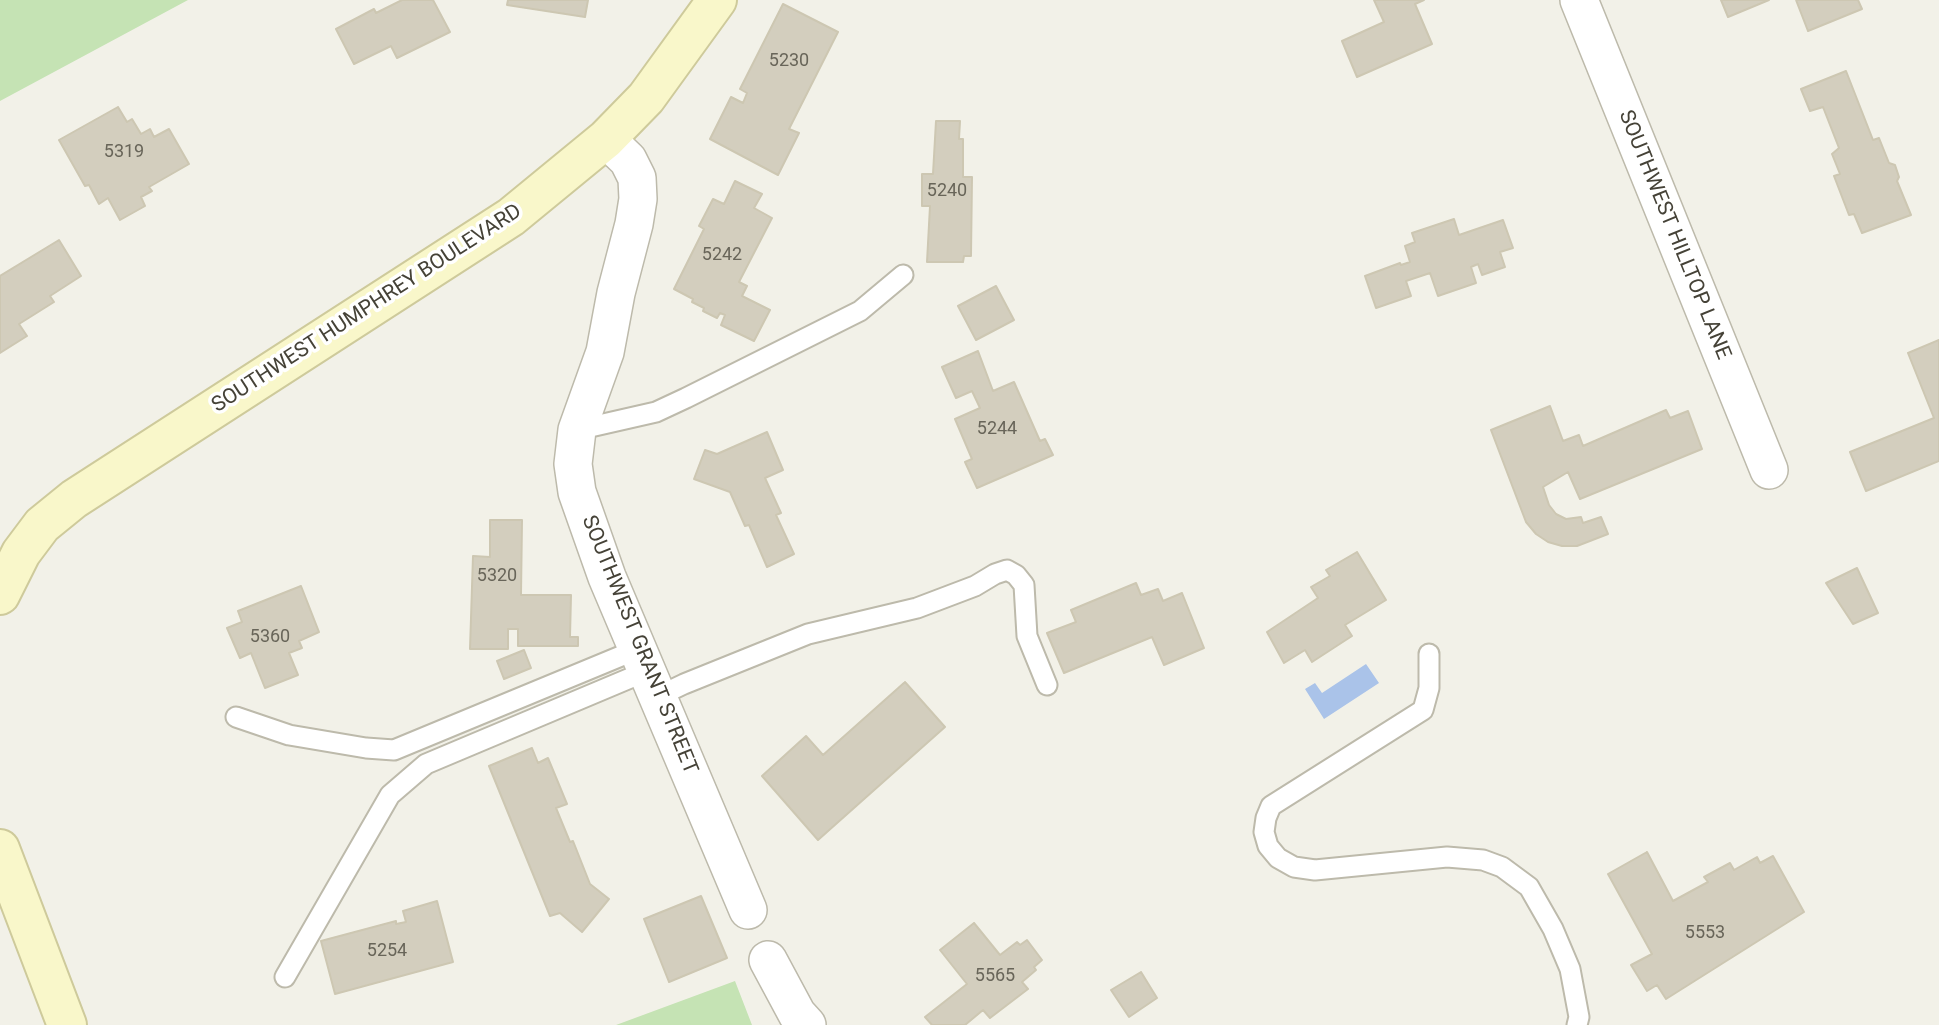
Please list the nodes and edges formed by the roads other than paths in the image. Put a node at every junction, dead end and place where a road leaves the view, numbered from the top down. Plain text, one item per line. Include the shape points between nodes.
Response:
1 (717, 0) edge
2 (1579, 0) edge
3 (606, 139) junction
4 (903, 275) dead end
5 (577, 430) junction
6 (1769, 470) dead end
7 (0, 595) edge
8 (1429, 654) dead end
9 (648, 672) junction
10 (1046, 685) dead end
11 (236, 717) dead end
12 (0, 849) edge
13 (748, 910) dead end
14 (768, 960) dead end
15 (285, 977) dead end
16 (67, 1025) edge
17 (807, 1025) edge
18 (1577, 1025) edge

1 - 3 main road, SOUTHWEST HUMPHREY BOULEVARD via 646,98
2 - 6 street, SOUTHWEST HILLTOP LANE
3 - 5 street, SOUTHWEST GRANT STREET via 628,160 637,178 638,199 605,352
3 - 7 main road, SOUTHWEST HUMPHREY BOULEVARD via 511,217 74,499 42,525 21,553
4 - 5 lane via 860,311 656,412
5 - 9 street, SOUTHWEST GRANT STREET via 573,464 577,492
8 - 18 lane via 1429,688 1423,710 1271,806 1266,818 1268,846 1278,859 1315,870 1447,857 1502,867 1529,887 1553,929 1570,969
9 - 10 lane via 917,608 1007,570 1024,585 1027,636
9 - 11 lane via 394,750 289,735
9 - 13 street, SOUTHWEST GRANT STREET
9 - 15 lane via 426,764 390,795
12 - 16 main road
14 - 17 street

